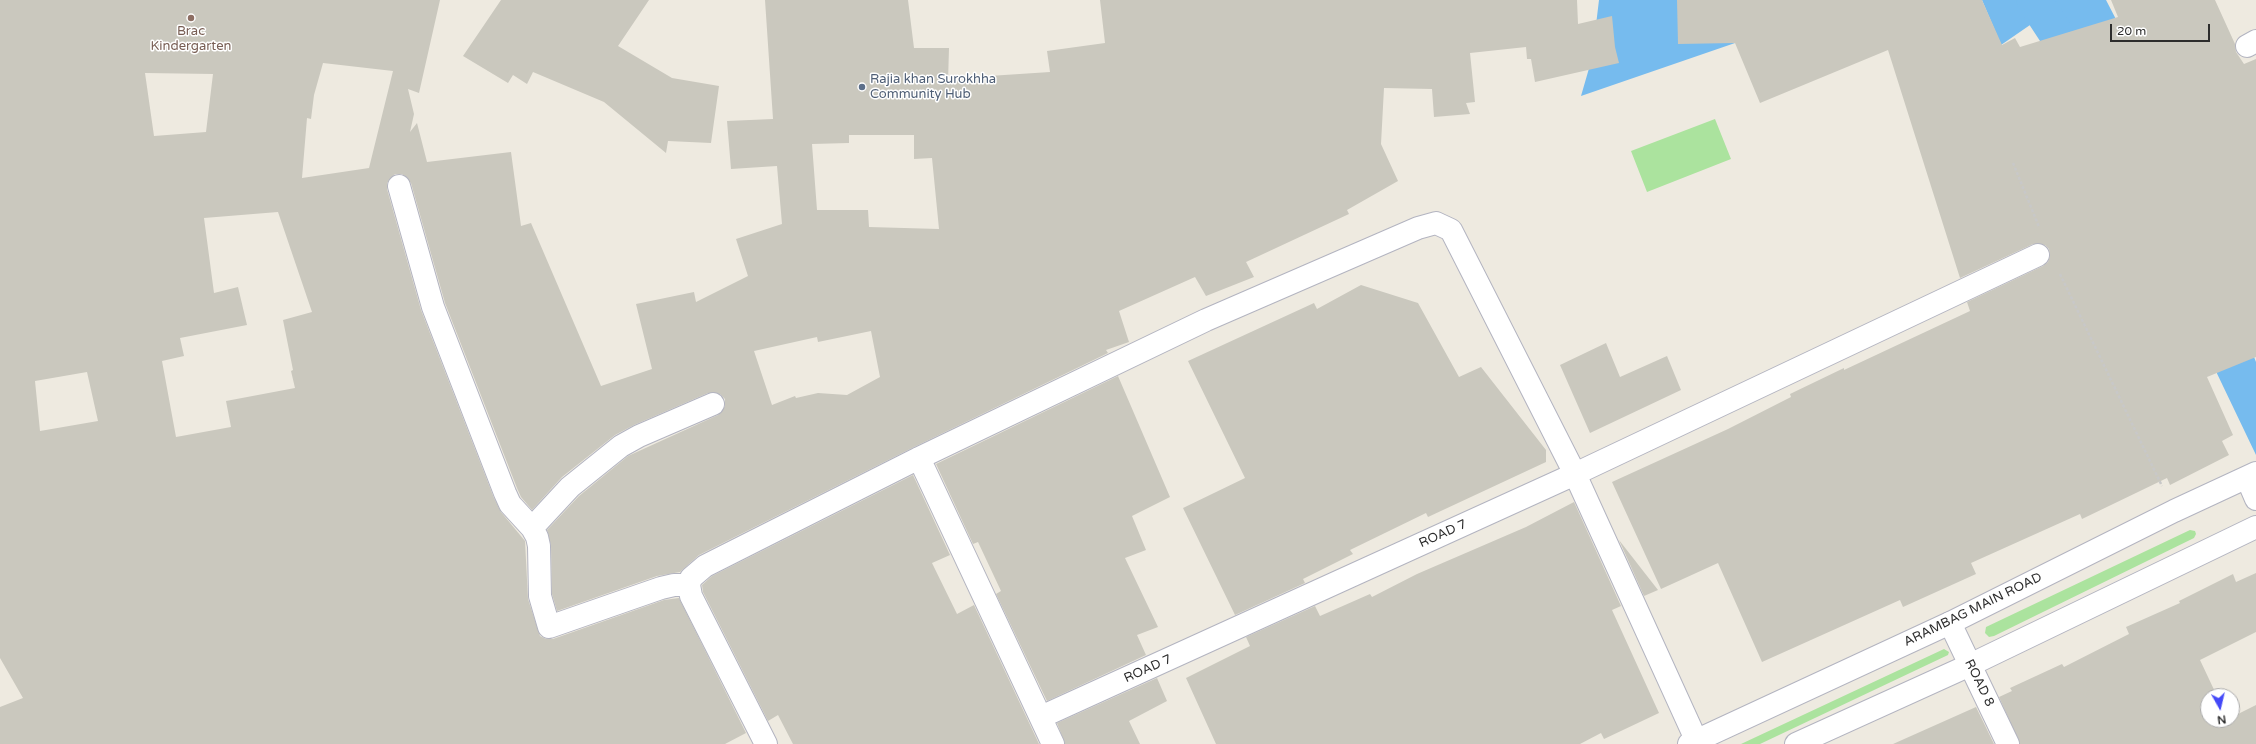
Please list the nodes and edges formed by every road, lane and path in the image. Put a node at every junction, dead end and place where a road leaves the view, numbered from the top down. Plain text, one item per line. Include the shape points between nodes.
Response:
1 (2012, 163) dead end
2 (399, 186) dead end
3 (2040, 229) dead end
4 (2038, 255) dead end
5 (2059, 272) dead end
6 (713, 404) dead end
7 (918, 458) junction
8 (1574, 474) junction
9 (2251, 475) edge
10 (2256, 499) edge
11 (2174, 511) junction
12 (2256, 527) edge
13 (532, 528) junction
14 (689, 585) junction
15 (1950, 623) junction
16 (1970, 665) junction
17 (1041, 717) junction
18 (1695, 743) edge
19 (766, 744) edge
20 (1053, 744) edge
21 (1796, 744) edge
22 (2008, 744) edge

1 - 3 path
2 - 13 street via 435,314 510,504
4 - 8 street, ROAD 7
5 - 11 path
6 - 13 street via 621,446 570,487
7 - 8 street via 1206,320 1418,228 1436,223 1451,230
7 - 14 street via 705,566 691,578
7 - 17 street
8 - 17 street, ROAD 7
8 - 18 street
9 - 10 street
9 - 11 street, ARAMBAG MAIN ROAD
11 - 15 street, ARAMBAG MAIN ROAD
12 - 16 street
13 - 14 street via 539,546 540,596 549,627 661,588
14 - 19 street via 691,596
15 - 16 street, ROAD 8
15 - 18 street, ARAMBAG MAIN ROAD
16 - 21 street
16 - 22 street, ROAD 8
17 - 20 street

